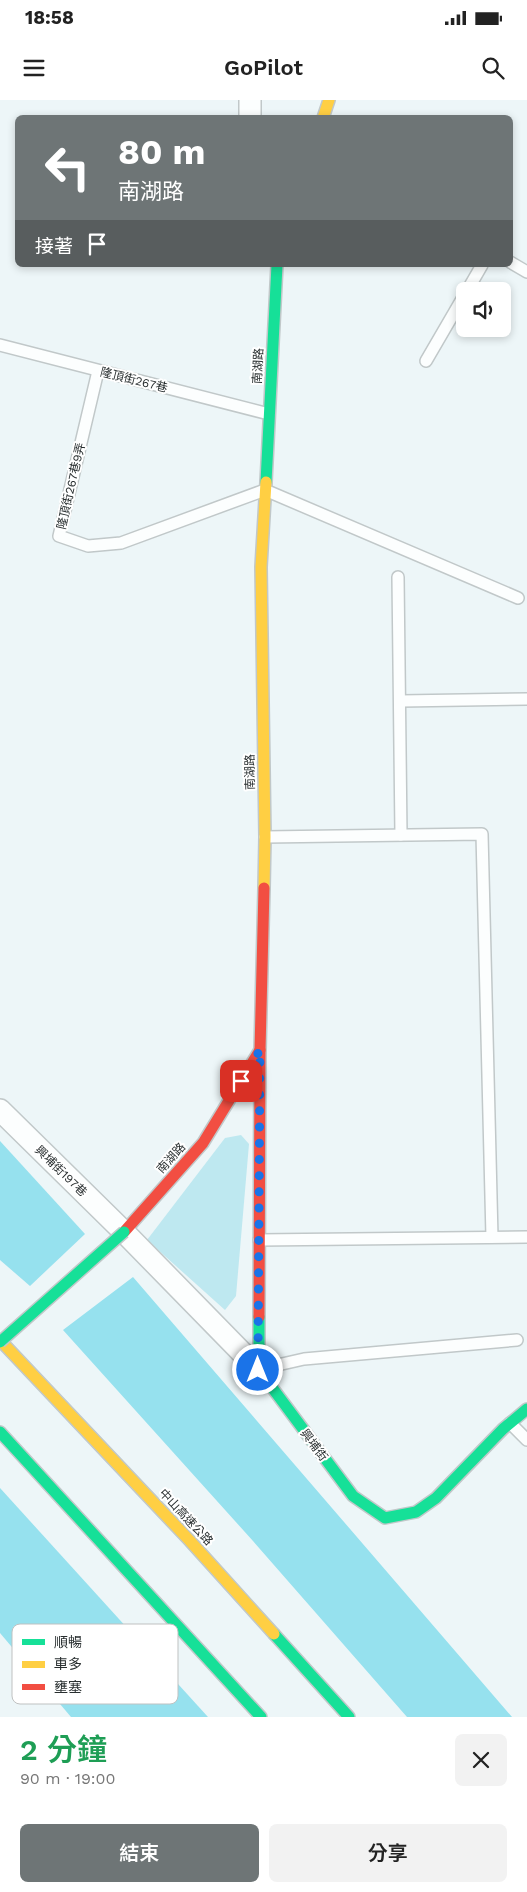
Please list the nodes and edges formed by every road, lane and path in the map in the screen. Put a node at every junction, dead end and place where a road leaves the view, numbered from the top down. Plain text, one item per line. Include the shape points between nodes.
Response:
1 (250, 100) edge
2 (329, 100) edge
3 (250, 115) edge
4 (325, 115) edge
5 (527, 258) edge
6 (277, 267) edge
7 (481, 267) edge
8 (519, 267) edge
9 (472, 282) edge
10 (456, 310) edge
11 (0, 345) edge
12 (426, 361) dead end
13 (98, 371) junction
14 (269, 414) junction
15 (265, 490) junction
16 (398, 577) dead end
17 (518, 598) dead end
18 (527, 698) edge
19 (400, 701) junction
20 (401, 835) junction
21 (265, 837) junction
22 (260, 1050) junction
23 (0, 1110) edge
24 (124, 1232) junction
25 (492, 1237) junction
26 (527, 1237) edge
27 (259, 1240) junction
28 (517, 1340) dead end
29 (0, 1341) edge
30 (258, 1370) junction
31 (527, 1409) edge
32 (510, 1423) junction
33 (0, 1432) edge
34 (527, 1440) edge
35 (176, 1624) edge
36 (178, 1626) edge
37 (261, 1717) edge
38 (349, 1717) edge

1 - 3 street
2 - 4 main road
5 - 8 lane
6 - 14 main road, 南湖路
7 - 9 lane
10 - 12 lane
11 - 13 lane, 隆頂街267巷
13 - 14 lane, 隆頂街267巷
13 - 15 lane, 隆頂街267巷9弄 via 59,536 88,546 121,543
14 - 15 main road, 南湖路
15 - 17 lane
15 - 21 main road, 南湖路 via 261,567
16 - 19 lane
18 - 19 lane
19 - 20 lane
20 - 21 lane
20 - 25 lane via 482,834
21 - 22 main road, 南湖路
22 - 24 main road, 南湖路 via 203,1143
22 - 27 main road
23 - 24 street, 興埔街197巷
24 - 29 main road, 南湖路, bridge
24 - 30 street, 興埔街
25 - 26 lane
25 - 27 lane
27 - 30 main road
28 - 30 lane via 304,1359
29 - 38 main road, 中山高速公路 via 190,1541
30 - 32 main road, 興埔街 via 353,1496 385,1518 416,1512 436,1498
31 - 32 main road, 興埔街
32 - 34 lane
33 - 35 main road
36 - 37 main road

